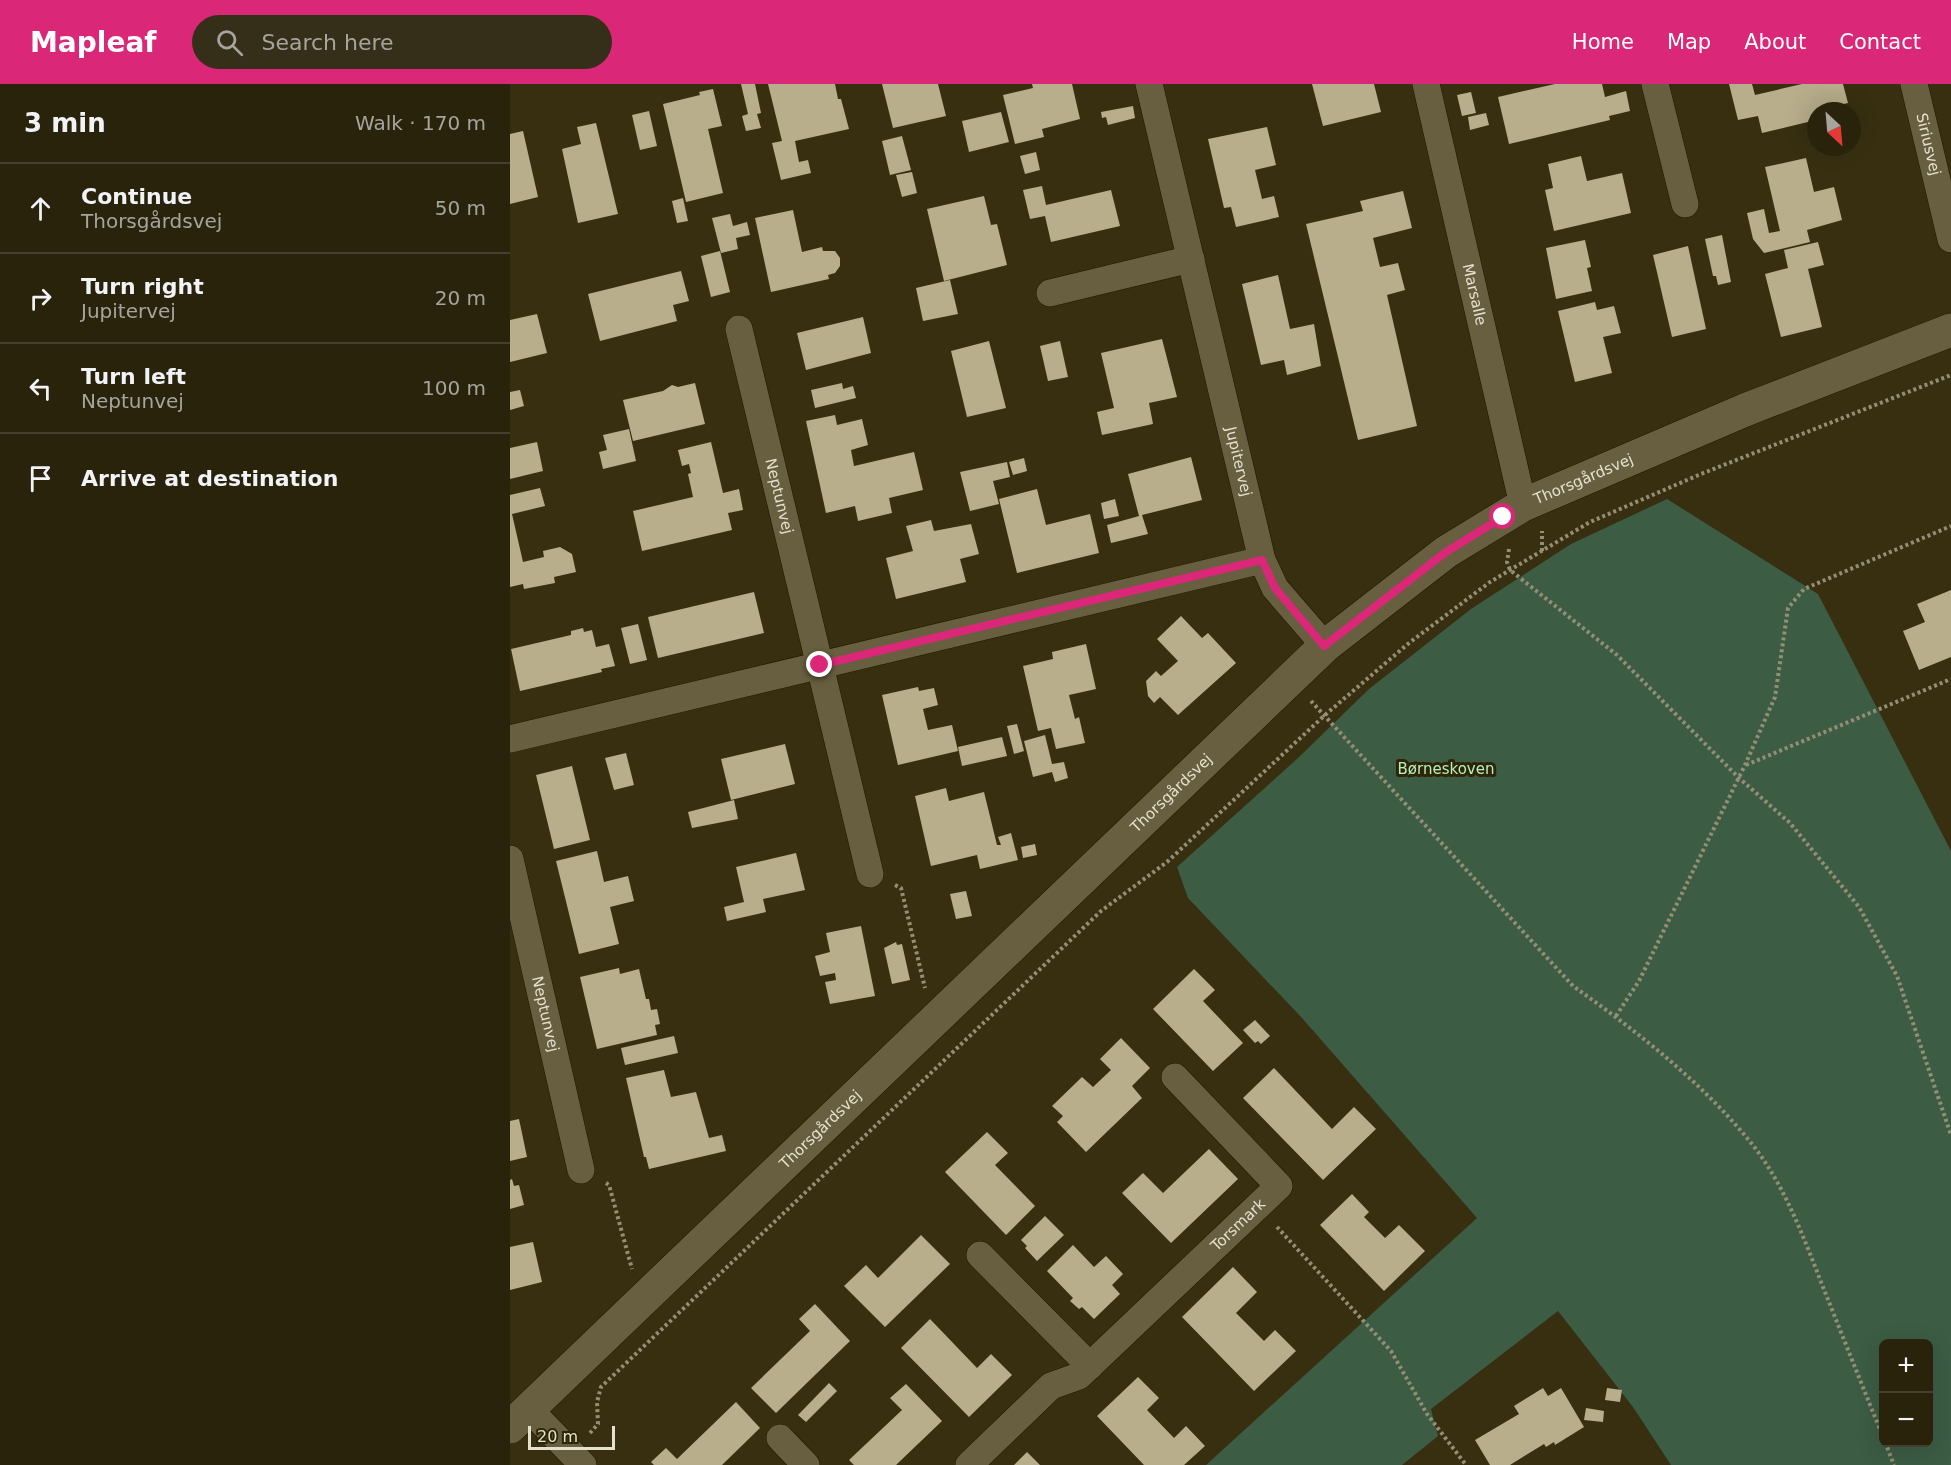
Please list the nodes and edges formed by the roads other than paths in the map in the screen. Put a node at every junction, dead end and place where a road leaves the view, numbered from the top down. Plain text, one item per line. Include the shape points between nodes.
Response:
1 (1149, 84) edge
2 (1425, 84) edge
3 (1655, 84) edge
4 (1914, 84) edge
5 (1685, 204) dead end
6 (1951, 239) edge
7 (1191, 260) junction
8 (1050, 293) dead end
9 (739, 329) dead end
10 (1951, 330) edge
11 (1523, 505) junction
12 (1262, 560) junction
13 (1324, 646) junction
14 (820, 665) junction
15 (510, 739) edge
16 (510, 859) edge
17 (870, 874) road end
18 (1175, 1077) dead end
19 (580, 1170) road end
20 (980, 1255) dead end
21 (1090, 1366) junction
22 (519, 1418) edge
23 (780, 1438) dead end
24 (577, 1459) edge
25 (806, 1465) edge
26 (969, 1465) edge

1 - 7 street, Jupitervej
2 - 11 street, Marsalle
3 - 5 street
4 - 6 street, Siriusvej
7 - 8 street
7 - 12 street, Jupitervej
9 - 14 street, Neptunvej
10 - 11 street, Thorsgårdsvej
11 - 13 street, Thorsgårdsvej via 1446,552
12 - 13 street, Jupitervej via 1275,588
12 - 14 street
13 - 22 street, Thorsgårdsvej
14 - 15 street
14 - 17 street, Neptunvej
16 - 19 street, Neptunvej
18 - 21 street, Torsmark via 1279,1186
20 - 21 street
21 - 26 street, Torsmark via 1079,1376 1051,1386
22 - 24 street
23 - 25 street

